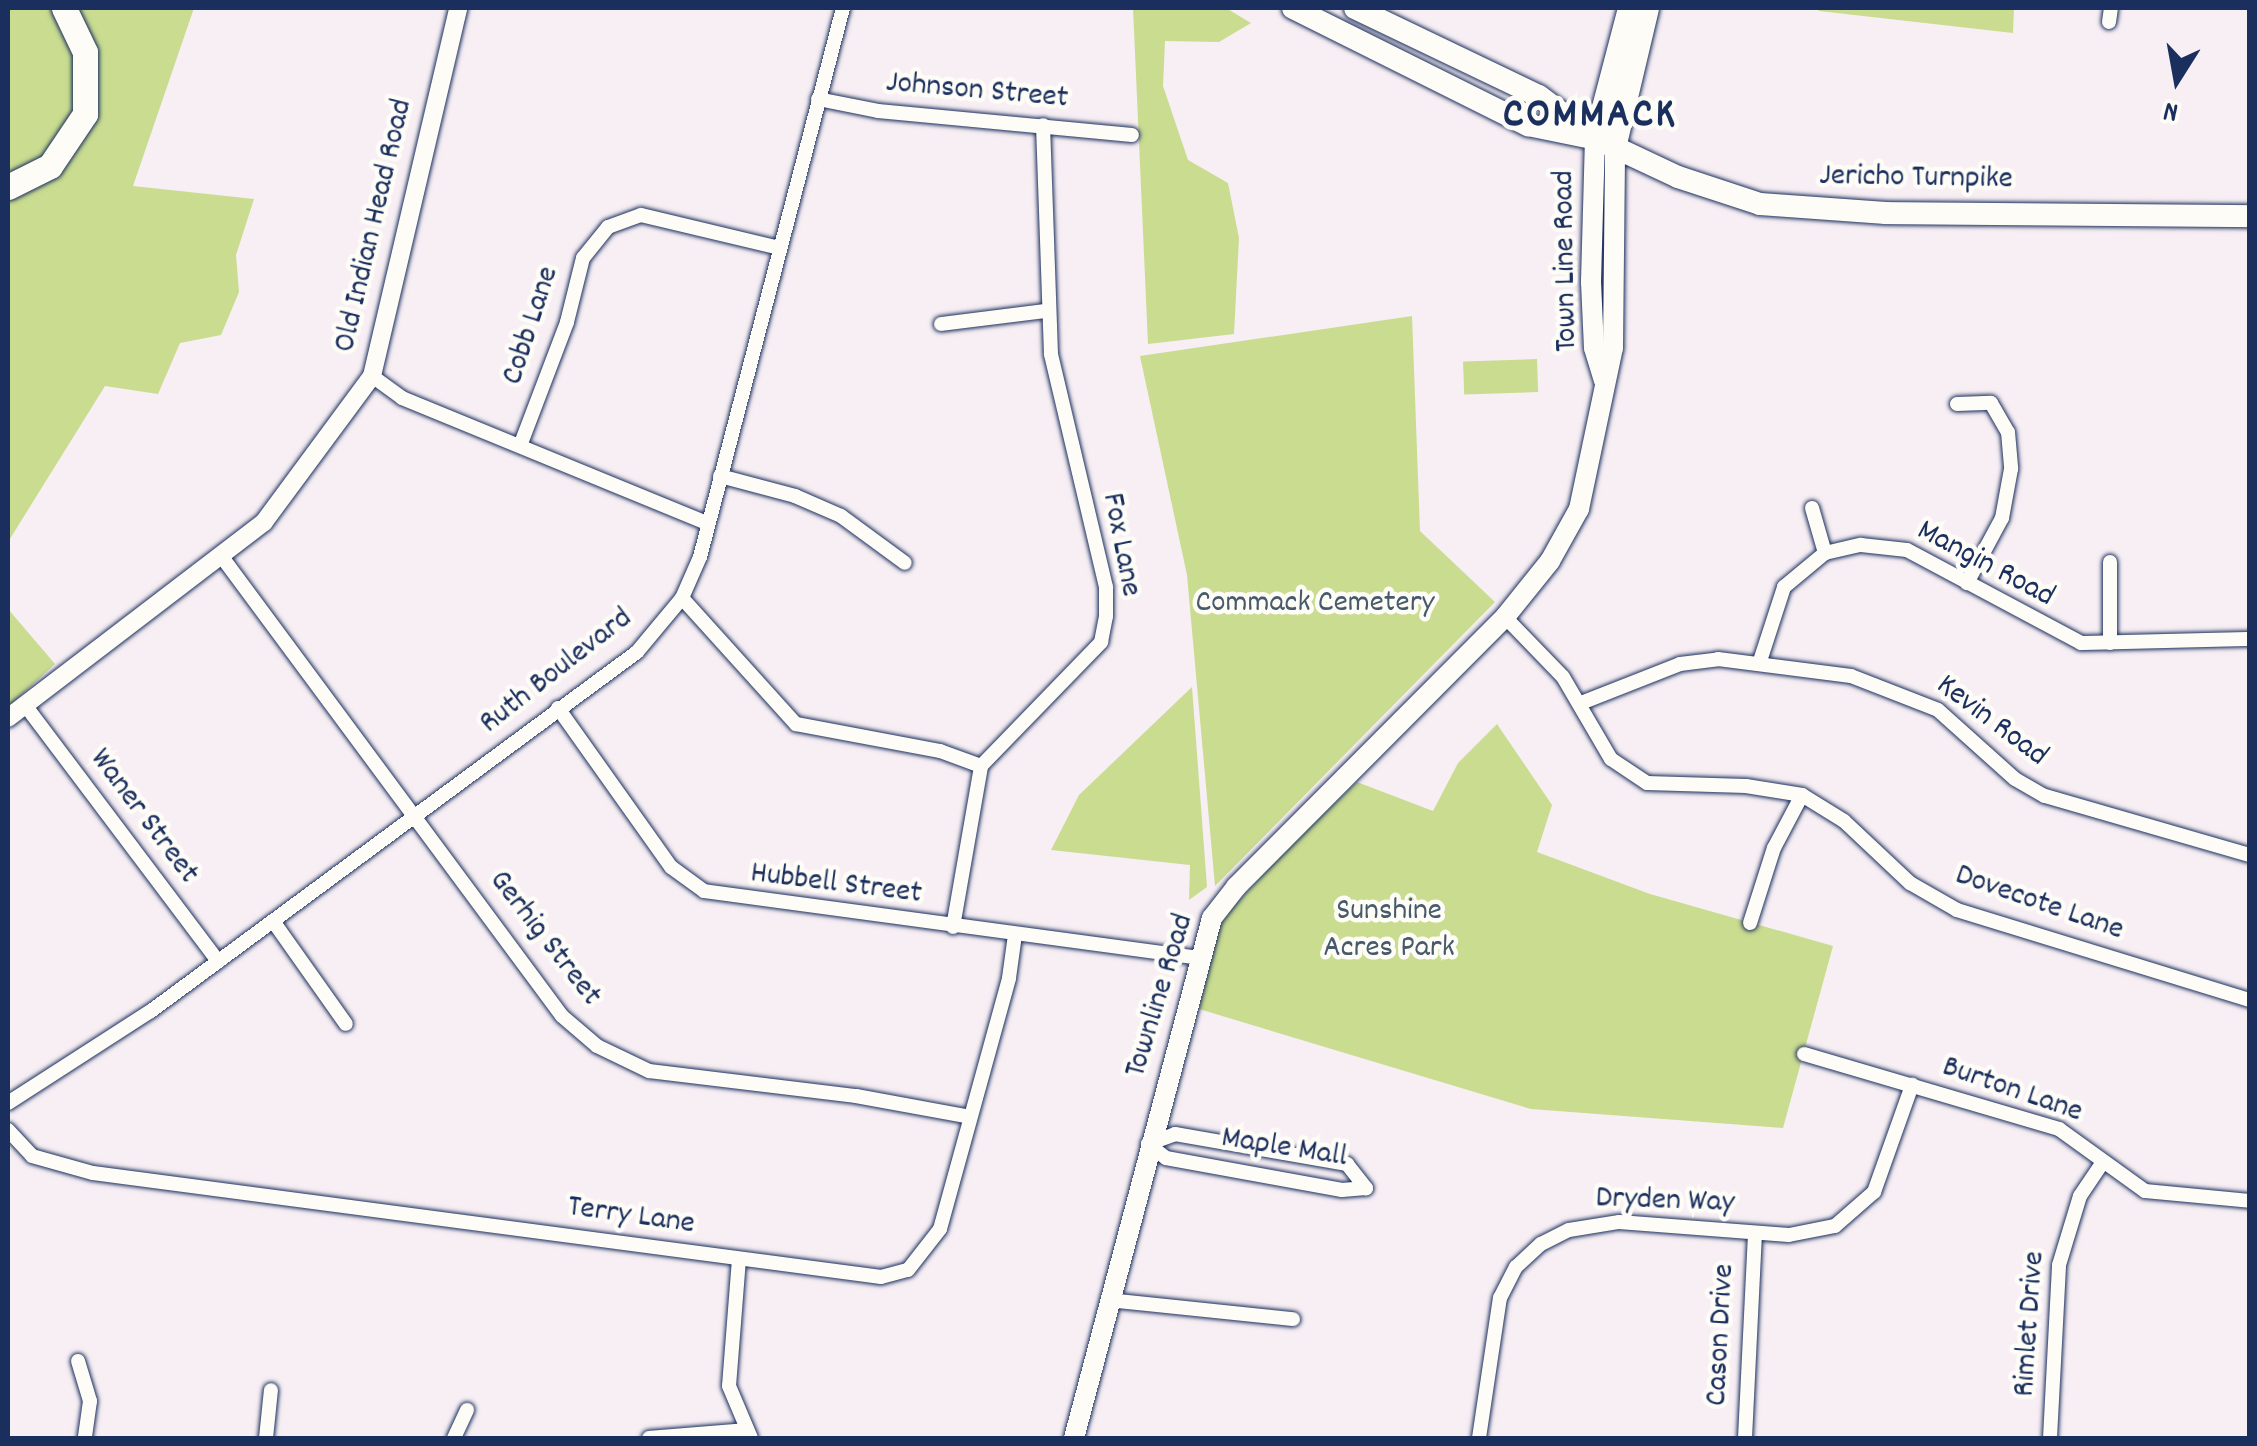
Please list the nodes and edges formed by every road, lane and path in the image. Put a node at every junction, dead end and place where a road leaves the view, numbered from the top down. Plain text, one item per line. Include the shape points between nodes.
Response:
1 (64, 8) edge
2 (458, 8) edge
3 (843, 8) edge
4 (1292, 8) edge
5 (1628, 8) edge
6 (1648, 8) edge
7 (1359, 10) edge
8 (1324, 16) edge
9 (1387, 24) junction
10 (1374, 49) junction
11 (818, 98) junction
12 (1043, 125) junction
13 (1132, 135) dead end
14 (1605, 143) junction
15 (8, 187) edge
16 (2250, 216) edge
17 (780, 248) junction
18 (1046, 311) junction
19 (941, 324) dead end
20 (372, 376) junction
21 (1957, 404) dead end
22 (520, 446) junction
23 (720, 476) junction
24 (1812, 508) dead end
25 (708, 523) junction
26 (1825, 553) junction
27 (222, 557) junction
28 (2110, 562) dead end
29 (906, 563) dead end
30 (1967, 583) junction
31 (682, 598) junction
32 (1504, 617) junction
33 (2250, 638) edge
34 (2110, 643) junction
35 (1760, 661) junction
36 (1581, 702) junction
37 (25, 706) junction
38 (558, 708) junction
39 (8, 718) edge
40 (981, 766) junction
41 (1802, 795) junction
42 (415, 813) junction
43 (2250, 855) edge
44 (273, 921) junction
45 (1750, 922) dead end
46 (953, 927) junction
47 (1015, 936) junction
48 (1197, 958) junction
49 (218, 961) junction
50 (2250, 1000) edge
51 (346, 1024) dead end
52 (1804, 1054) dead end
53 (1912, 1085) junction
54 (8, 1103) edge
55 (970, 1117) junction
56 (8, 1130) edge
57 (1148, 1144) junction
58 (2102, 1163) junction
59 (2250, 1201) edge
60 (1755, 1233) junction
61 (739, 1259) junction
62 (1108, 1300) junction
63 (1293, 1319) dead end
64 (78, 1361) dead end
65 (272, 1390) dead end
66 (467, 1410) dead end
67 (749, 1434) edge
68 (85, 1438) edge
69 (266, 1438) edge
70 (454, 1438) edge
71 (650, 1438) edge
72 (1074, 1438) edge
73 (1479, 1438) edge
74 (1745, 1438) edge
75 (2050, 1438) edge

1 - 15 highway via 85,52 85,114 50,166
2 - 20 street, Old Indian Head Road
3 - 11 street, Ruth Boulevard
4 - 8 main road, Jericho Turnpike
5 - 14 main road
6 - 14 main road
7 - 8 main road
7 - 9 main road, Jericho Turnpike
8 - 9 main road
8 - 10 main road, Jericho Turnpike
9 - 10 main road
9 - 14 main road, Jericho Turnpike via 1539,96
10 - 14 main road, Jericho Turnpike via 1528,125
11 - 12 street, Johnson Street via 878,112
11 - 17 street, Ruth Boulevard
12 - 13 street, Johnson Street
12 - 18 street, Fox Lane
14 - 16 main road, Jericho Turnpike via 1746,201 1797,208
14 - 32 main road, Town Line Road via 1591,282 1594,348 1604,382 1602,423 1580,509 1550,562
17 - 22 street, Cobb Lane via 641,215 608,227 583,258 567,322
17 - 23 street, Ruth Boulevard
18 - 19 street
18 - 40 street, Fox Lane via 1063,415 1106,587 1106,616 1101,642
20 - 22 street via 402,398
20 - 27 street, Old Indian Head Road via 264,522
21 - 30 street via 1991,402 2008,432 2011,469 2002,518
22 - 25 street
23 - 25 street, Ruth Boulevard
23 - 29 street via 840,516
24 - 26 street
25 - 31 street, Ruth Boulevard
26 - 30 street, Mangin Road via 1886,545
26 - 35 street via 1784,587
27 - 37 street, Old Indian Head Road
27 - 42 street, Gerhig Street
28 - 34 street
30 - 34 street, Mangin Road via 2050,631 2081,643
31 - 38 street, Ruth Boulevard via 637,652
31 - 40 street via 796,724 940,751
32 - 36 street, Dovecote Lane
32 - 48 main road, Townline Road via 1236,887 1212,918
33 - 34 street, Mangin Road
35 - 36 street, Kevin Road via 1680,664
35 - 43 street, Kevin Road via 1851,676 1914,696 2044,796
36 - 41 street, Dovecote Lane via 1611,760 1646,783
37 - 39 street, Old Indian Head Road
37 - 49 street, Waner Street
38 - 42 street, Ruth Boulevard
38 - 46 street, Hubbell Street via 685,881 726,898
40 - 46 street
41 - 45 street via 1762,876
41 - 50 street, Dovecote Lane via 1844,821 1910,883 1956,910
42 - 44 street, Ruth Boulevard
42 - 55 street, Gerhig Street via 562,1016 598,1046 649,1071
44 - 49 street, Ruth Boulevard
44 - 51 street
46 - 47 street, Hubbell Street
47 - 48 street, Hubbell Street
47 - 55 street, Terry Lane via 1010,978
48 - 57 main road, Townline Road
49 - 54 street, Ruth Boulevard
52 - 53 street, Burton Lane
53 - 58 street, Burton Lane via 2060,1130
53 - 60 street, Dryden Way via 1887,1163 1854,1216 1815,1233
55 - 61 street, Terry Lane via 940,1229 908,1270 880,1277
56 - 61 street, Terry Lane via 32,1156 94,1173
57 - 57 street, Maple Mall via 1166,1158 1342,1190 1366,1188 1347,1164 1176,1134
57 - 62 main road, Townline Road
58 - 59 street, Burton Lane via 2145,1191
58 - 75 street, Rimlet Drive via 2080,1196 2059,1266
60 - 73 street, Dryden Way via 1619,1222 1569,1230 1541,1244 1516,1266 1500,1298
60 - 74 street, Cason Drive
61 - 67 street via 729,1386
62 - 63 street
62 - 72 main road, Townline Road
64 - 68 street via 90,1401
65 - 69 street
66 - 70 street
67 - 71 street

